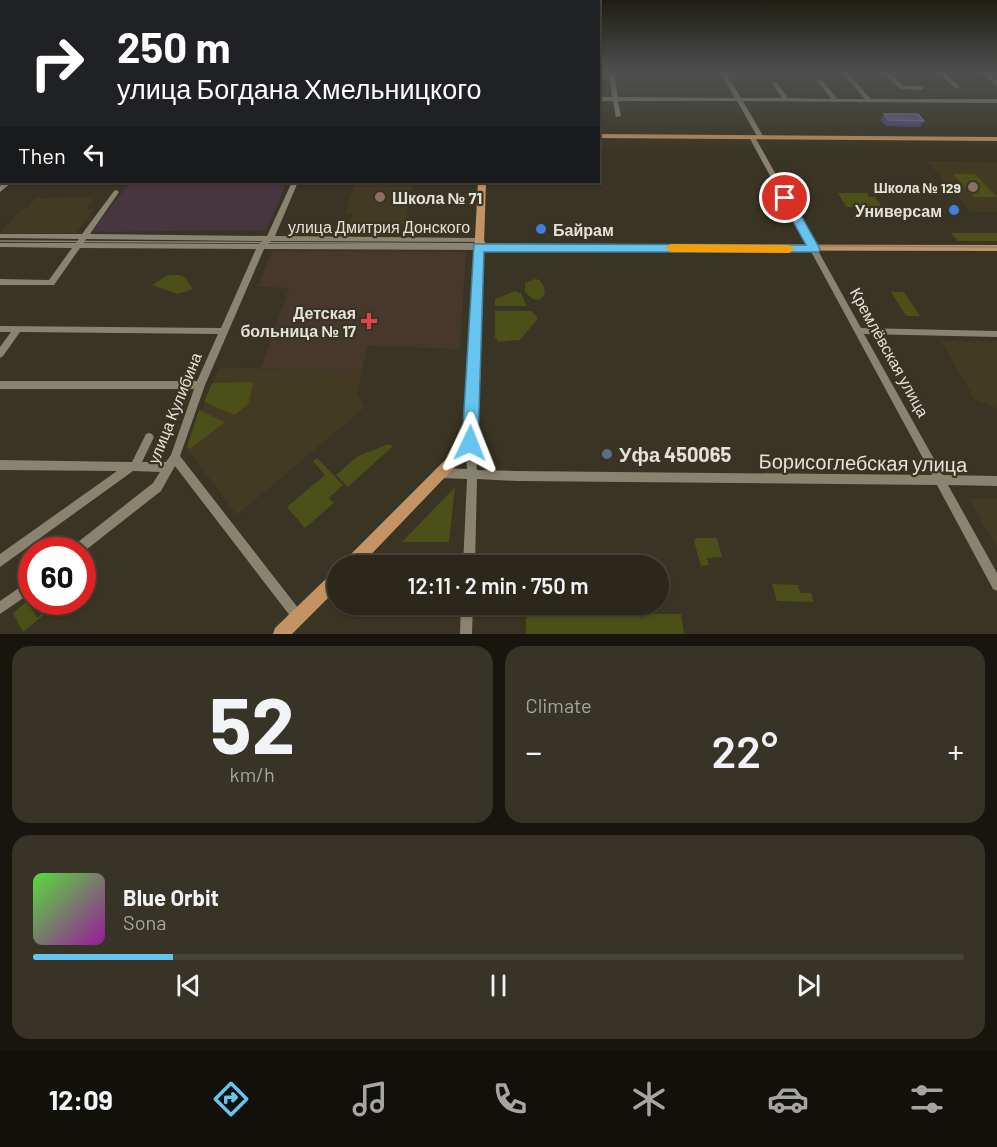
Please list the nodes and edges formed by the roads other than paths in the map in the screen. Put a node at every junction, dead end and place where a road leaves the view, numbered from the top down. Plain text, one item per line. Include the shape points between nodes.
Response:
1 (615, 102) edge
2 (739, 102) edge
3 (618, 116) dead end
4 (600, 136) edge
5 (756, 137) junction
6 (997, 139) edge
7 (295, 183) edge
8 (482, 183) edge
9 (116, 192) dead end
10 (0, 236) edge
11 (83, 237) junction
12 (270, 238) junction
13 (0, 245) edge
14 (78, 245) junction
15 (481, 245) junction
16 (261, 246) junction
17 (814, 249) junction
18 (997, 249) edge
19 (0, 282) edge
20 (0, 329) edge
21 (18, 329) junction
22 (223, 331) junction
23 (859, 331) junction
24 (997, 334) edge
25 (0, 354) edge
26 (0, 385) edge
27 (200, 385) junction
28 (149, 437) dead end
29 (470, 443) junction
30 (175, 457) junction
31 (0, 465) edge
32 (133, 467) junction
33 (169, 467) junction
34 (441, 473) junction
35 (472, 475) junction
36 (942, 481) junction
37 (997, 481) edge
38 (93, 537) edge
39 (360, 555) edge
40 (469, 555) edge
41 (0, 561) edge
42 (997, 585) edge
43 (327, 588) edge
44 (18, 595) edge
45 (0, 608) edge
46 (467, 615) edge
47 (298, 617) junction
48 (281, 634) edge
49 (466, 634) edge

1 - 3 street
2 - 5 street, Кремлёвская улица
4 - 5 main road
5 - 6 main road
5 - 17 street, Кремлёвская улица
7 - 12 street
8 - 15 main road
9 - 11 street
10 - 11 street, улица Дмитрия Донского
11 - 12 street, улица Дмитрия Донского
11 - 14 street
12 - 15 street, улица Дмитрия Донского
12 - 16 street
13 - 14 street, улица Дмитрия Донского
14 - 16 street, улица Дмитрия Донского
14 - 19 street via 51,283
15 - 16 street, улица Дмитрия Донского
15 - 17 main road
15 - 29 main road
16 - 22 street, улица Кулибина
17 - 18 main road
17 - 23 street, Кремлёвская улица
20 - 21 street
21 - 22 street
21 - 25 street
22 - 27 street, улица Кулибина
23 - 24 street
23 - 36 street, Кремлёвская улица
26 - 27 street
27 - 30 street, улица Кулибина
28 - 32 street
29 - 34 main road
29 - 35 street
30 - 33 street, улица Кулибина
30 - 47 street
31 - 32 street
32 - 33 street
32 - 41 street
33 - 38 street, улица Кулибина via 157,487
34 - 35 street, Борисоглебская улица
34 - 39 main road
35 - 36 street, Борисоглебская улица
35 - 40 street
36 - 37 street, Борисоглебская улица
36 - 42 street, Кремлёвская улица
43 - 47 main road
44 - 45 street
46 - 49 street
47 - 48 main road

